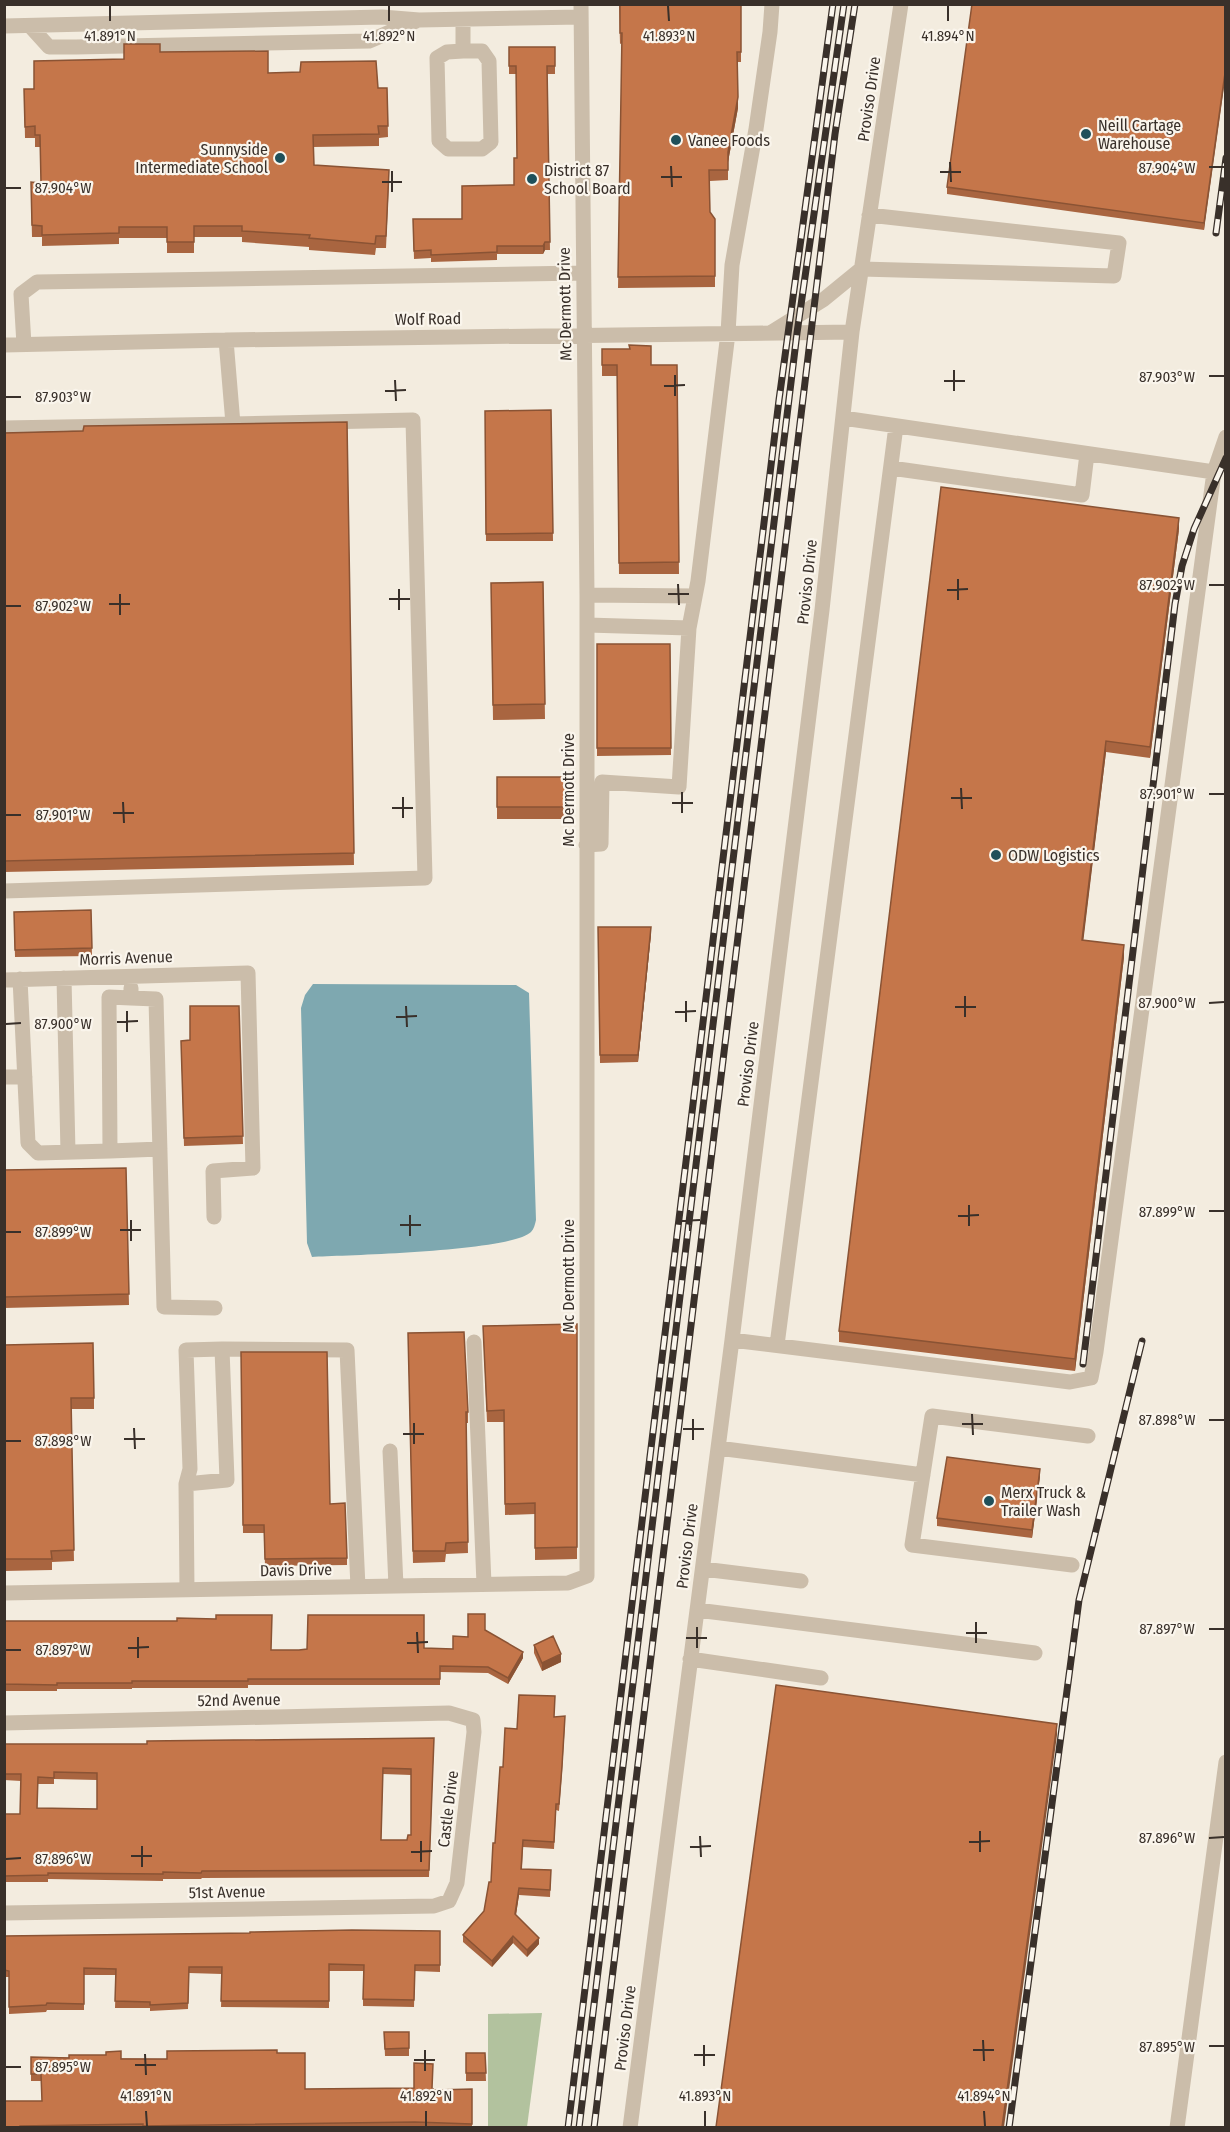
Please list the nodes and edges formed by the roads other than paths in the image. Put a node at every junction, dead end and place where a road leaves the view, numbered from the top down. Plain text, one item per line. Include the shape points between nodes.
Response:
1 (772, 4) edge
2 (901, 4) edge
3 (581, 11) edge
4 (418, 20) junction
5 (463, 20) junction
6 (4, 26) edge
7 (30, 26) junction
8 (463, 51) junction
9 (869, 215) junction
10 (861, 269) junction
11 (582, 273) junction
12 (852, 332) junction
13 (728, 333) junction
14 (770, 333) junction
15 (584, 335) junction
16 (226, 340) junction
17 (4, 345) edge
18 (24, 345) junction
19 (843, 418) junction
20 (233, 424) junction
21 (896, 426) junction
22 (4, 428) edge
23 (1226, 438) edge
24 (1087, 454) junction
25 (891, 468) junction
26 (1214, 472) junction
27 (587, 596) junction
28 (694, 596) junction
29 (587, 625) junction
30 (689, 628) junction
31 (586, 845) junction
32 (4, 891) edge
33 (132, 976) junction
34 (64, 978) junction
35 (12, 980) edge
36 (131, 998) junction
37 (4, 1077) edge
38 (25, 1077) junction
39 (160, 1149) junction
40 (110, 1151) junction
41 (68, 1152) junction
42 (214, 1217) dead end
43 (215, 1308) dead end
44 (732, 1340) junction
45 (474, 1342) dead end
46 (777, 1345) junction
47 (222, 1349) junction
48 (1088, 1436) dead end
49 (718, 1448) junction
50 (390, 1451) dead end
51 (922, 1475) junction
52 (186, 1484) junction
53 (1072, 1565) dead end
54 (703, 1569) junction
55 (587, 1576) joint
56 (801, 1581) dead end
57 (484, 1584) junction
58 (396, 1586) junction
59 (358, 1587) junction
60 (188, 1590) junction
61 (4, 1593) edge
62 (697, 1610) junction
63 (1035, 1653) dead end
64 (690, 1659) junction
65 (821, 1678) dead end
66 (473, 1720) joint
67 (4, 1723) edge
68 (1226, 1762) edge
69 (449, 1901) joint
70 (4, 1913) edge
71 (630, 2127) edge
72 (1177, 2127) edge

1 - 13 street via 771,32 732,265
2 - 9 street, Proviso Drive
3 - 5 street
3 - 11 street, Mc Dermott Drive
4 - 5 street
4 - 7 street via 382,17
4 - 7 street via 369,41 88,47 49,47
5 - 8 street
6 - 7 street
8 - 8 street via 447,52 437,58 439,141 448,149 482,149 490,142 489,61 482,51
9 - 10 street, Proviso Drive
9 - 10 street via 1119,243 1114,276
10 - 12 street, Proviso Drive
10 - 14 street via 823,300
11 - 15 street, Mc Dermott Drive
11 - 18 street via 37,282 21,294
12 - 14 street, Wolf Road
12 - 19 street, Proviso Drive
13 - 14 street, Wolf Road
13 - 15 street, Wolf Road
13 - 28 street
15 - 16 street, Wolf Road
15 - 27 street, Mc Dermott Drive
16 - 18 street, Wolf Road
16 - 20 street
17 - 18 street, Wolf Road
19 - 21 street
19 - 44 street, Proviso Drive
20 - 22 street
20 - 32 street via 413,420 425,878
21 - 24 street
21 - 25 street
23 - 26 street
24 - 25 street via 1082,495
24 - 26 street
25 - 46 street
26 - 46 street via 1091,1378 1070,1382
27 - 28 street
27 - 29 street, Mc Dermott Drive
28 - 30 street
29 - 30 street
29 - 31 street, Mc Dermott Drive
30 - 31 street via 679,787 602,782 601,844
31 - 55 street, Mc Dermott Drive
33 - 34 street, Morris Avenue
33 - 36 street
33 - 42 street, Morris Avenue via 248,973 253,1168 213,1172
34 - 35 street, Morris Avenue
34 - 41 street
35 - 38 street
36 - 39 street via 156,999
36 - 40 street via 109,997
37 - 38 street
38 - 41 street via 28,1143 38,1153
39 - 40 street
39 - 43 street via 164,1307
40 - 41 street
44 - 46 street
44 - 49 street, Proviso Drive
45 - 57 street
47 - 52 street via 186,1350 190,1469
47 - 52 street via 227,1480
47 - 59 street via 347,1350
48 - 51 street via 932,1416
49 - 51 street
49 - 54 street, Proviso Drive
50 - 58 street
51 - 53 street via 912,1545
52 - 60 street
54 - 56 street
54 - 62 street, Proviso Drive
55 - 57 street, Davis Drive via 568,1583
57 - 58 street, Davis Drive
58 - 59 street, Davis Drive
59 - 60 street, Davis Drive
60 - 61 street, Davis Drive
62 - 63 street
62 - 64 street, Proviso Drive
64 - 65 street
64 - 71 street, Proviso Drive
66 - 67 street, 52nd Avenue via 449,1713
66 - 69 street, Castle Drive via 473,1753 458,1883
68 - 72 street
69 - 70 street, 51st Avenue via 434,1906

